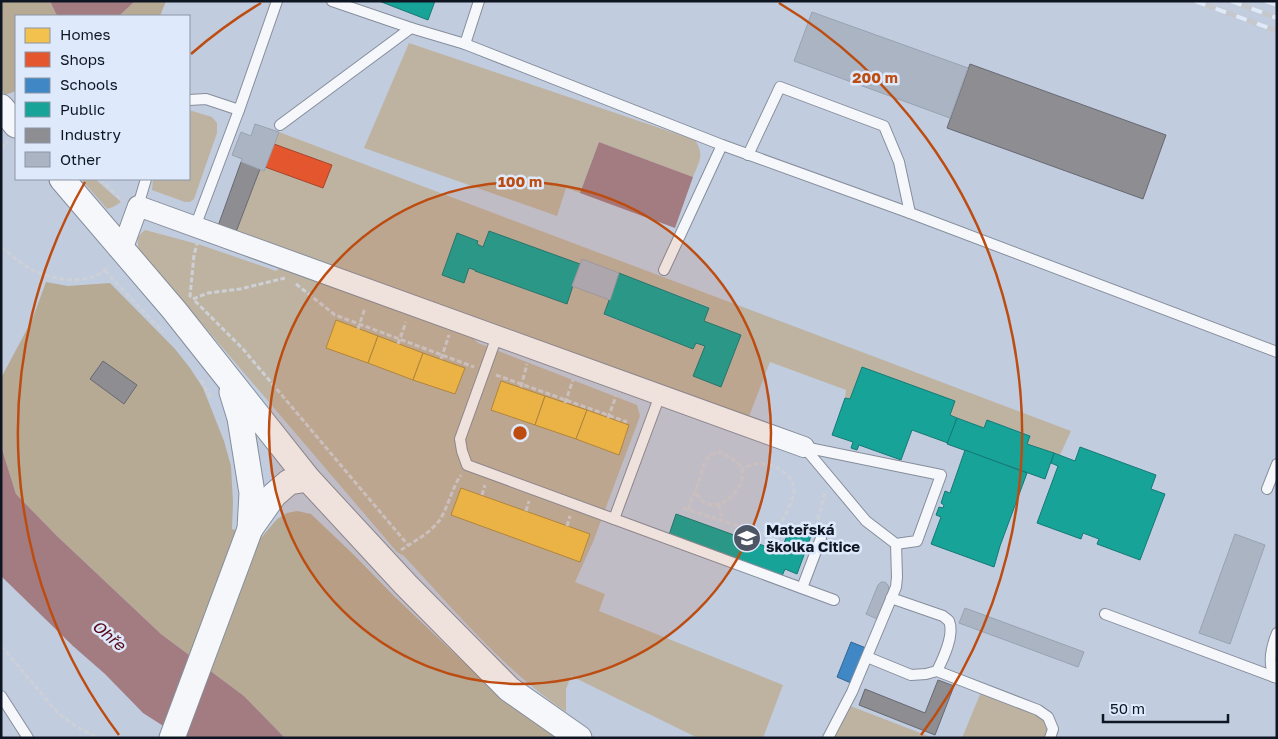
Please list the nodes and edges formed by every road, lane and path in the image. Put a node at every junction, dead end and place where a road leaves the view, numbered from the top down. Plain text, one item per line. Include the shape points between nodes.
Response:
1 (278, 1) edge
2 (332, 1) edge
3 (479, 1) edge
4 (411, 28) junction
5 (465, 44) junction
6 (190, 100) edge
7 (1, 107) edge
8 (239, 110) junction
9 (15, 124) edge
10 (280, 125) dead end
11 (722, 145) junction
12 (748, 155) junction
13 (63, 180) edge
14 (101, 180) edge
15 (146, 180) edge
16 (136, 209) junction
17 (910, 213) junction
18 (195, 227) junction
19 (1, 247) edge
20 (122, 250) junction
21 (664, 270) dead end
22 (282, 273) dead end
23 (296, 284) dead end
24 (371, 290) junction
25 (193, 299) junction
26 (412, 305) junction
27 (454, 321) junction
28 (360, 324) junction
29 (358, 329) dead end
30 (164, 332) dead end
31 (497, 336) junction
32 (400, 339) junction
33 (398, 344) dead end
34 (532, 349) junction
35 (1277, 352) edge
36 (442, 354) junction
37 (441, 359) dead end
38 (578, 366) junction
39 (485, 371) junction
40 (198, 375) dead end
41 (228, 380) junction
42 (521, 385) junction
43 (660, 395) junction
44 (212, 400) dead end
45 (565, 401) junction
46 (627, 422) dead end
47 (804, 448) junction
48 (1277, 464) edge
49 (467, 465) junction
50 (742, 470) junction
51 (308, 479) junction
52 (835, 483) junction
53 (1267, 489) dead end
54 (695, 490) junction
55 (719, 504) junction
56 (614, 519) junction
57 (722, 521) junction
58 (249, 531) junction
59 (820, 540) joint
60 (896, 544) junction
61 (802, 588) junction
62 (891, 598) junction
63 (834, 600) dead end
64 (1105, 614) dead end
65 (1277, 633) edge
66 (1, 646) edge
67 (1274, 646) edge
68 (867, 657) junction
69 (938, 671) junction
70 (1275, 678) edge
71 (1, 696) edge
72 (28, 738) edge
73 (98, 738) edge
74 (172, 738) edge
75 (579, 738) edge
76 (828, 738) edge
77 (1050, 738) edge

1 - 8 lane
2 - 4 lane
3 - 5 lane
4 - 5 lane
4 - 10 lane
5 - 11 lane
6 - 8 lane via 206,99
7 - 9 street
8 - 18 lane
11 - 12 lane
11 - 21 lane
12 - 17 lane
12 - 17 lane via 780,87 884,126 899,162
13 - 20 street
14 - 16 path
15 - 16 lane
16 - 18 street
16 - 20 street
17 - 35 lane
18 - 24 street
18 - 25 path via 198,240 190,296
19 - 30 path via 26,267 48,277 90,278 105,271
20 - 41 street
22 - 25 path via 288,277
23 - 28 path via 334,315
24 - 26 street
24 - 28 path
25 - 49 path via 243,349 408,546 440,518
26 - 27 street
26 - 32 path
27 - 31 street
27 - 36 path
28 - 29 path
28 - 32 path
31 - 34 street
31 - 39 lane
32 - 33 path
32 - 36 path
34 - 38 street
34 - 42 path
36 - 37 path
36 - 39 path
38 - 43 street
38 - 45 path
39 - 42 path
39 - 49 lane via 460,440
40 - 44 path
41 - 51 street
41 - 58 street via 240,418 252,493
42 - 45 path
43 - 47 street
43 - 56 lane
45 - 46 path
47 - 52 lane
47 - 60 lane via 941,475 917,541
48 - 53 lane
49 - 56 lane
50 - 54 path via 728,456 714,453 703,464
50 - 55 path via 738,490
50 - 57 path via 758,463 782,469 793,483 792,500 773,537
51 - 58 street via 289,482 274,494
51 - 75 street via 508,689
52 - 59 path via 824,492 815,532
52 - 60 lane via 866,521
54 - 55 path via 699,499 707,504
54 - 57 path via 686,509
55 - 57 path
56 - 61 lane
58 - 74 street
59 - 61 lane
60 - 62 lane via 898,577
61 - 63 lane
62 - 68 lane
62 - 69 lane via 943,616 948,621 951,632
64 - 70 lane
65 - 67 lane
66 - 73 path via 58,713
67 - 70 lane via 1270,658
68 - 69 lane via 911,676
68 - 76 lane
69 - 77 lane via 1038,710 1048,718 1053,729
71 - 72 lane

